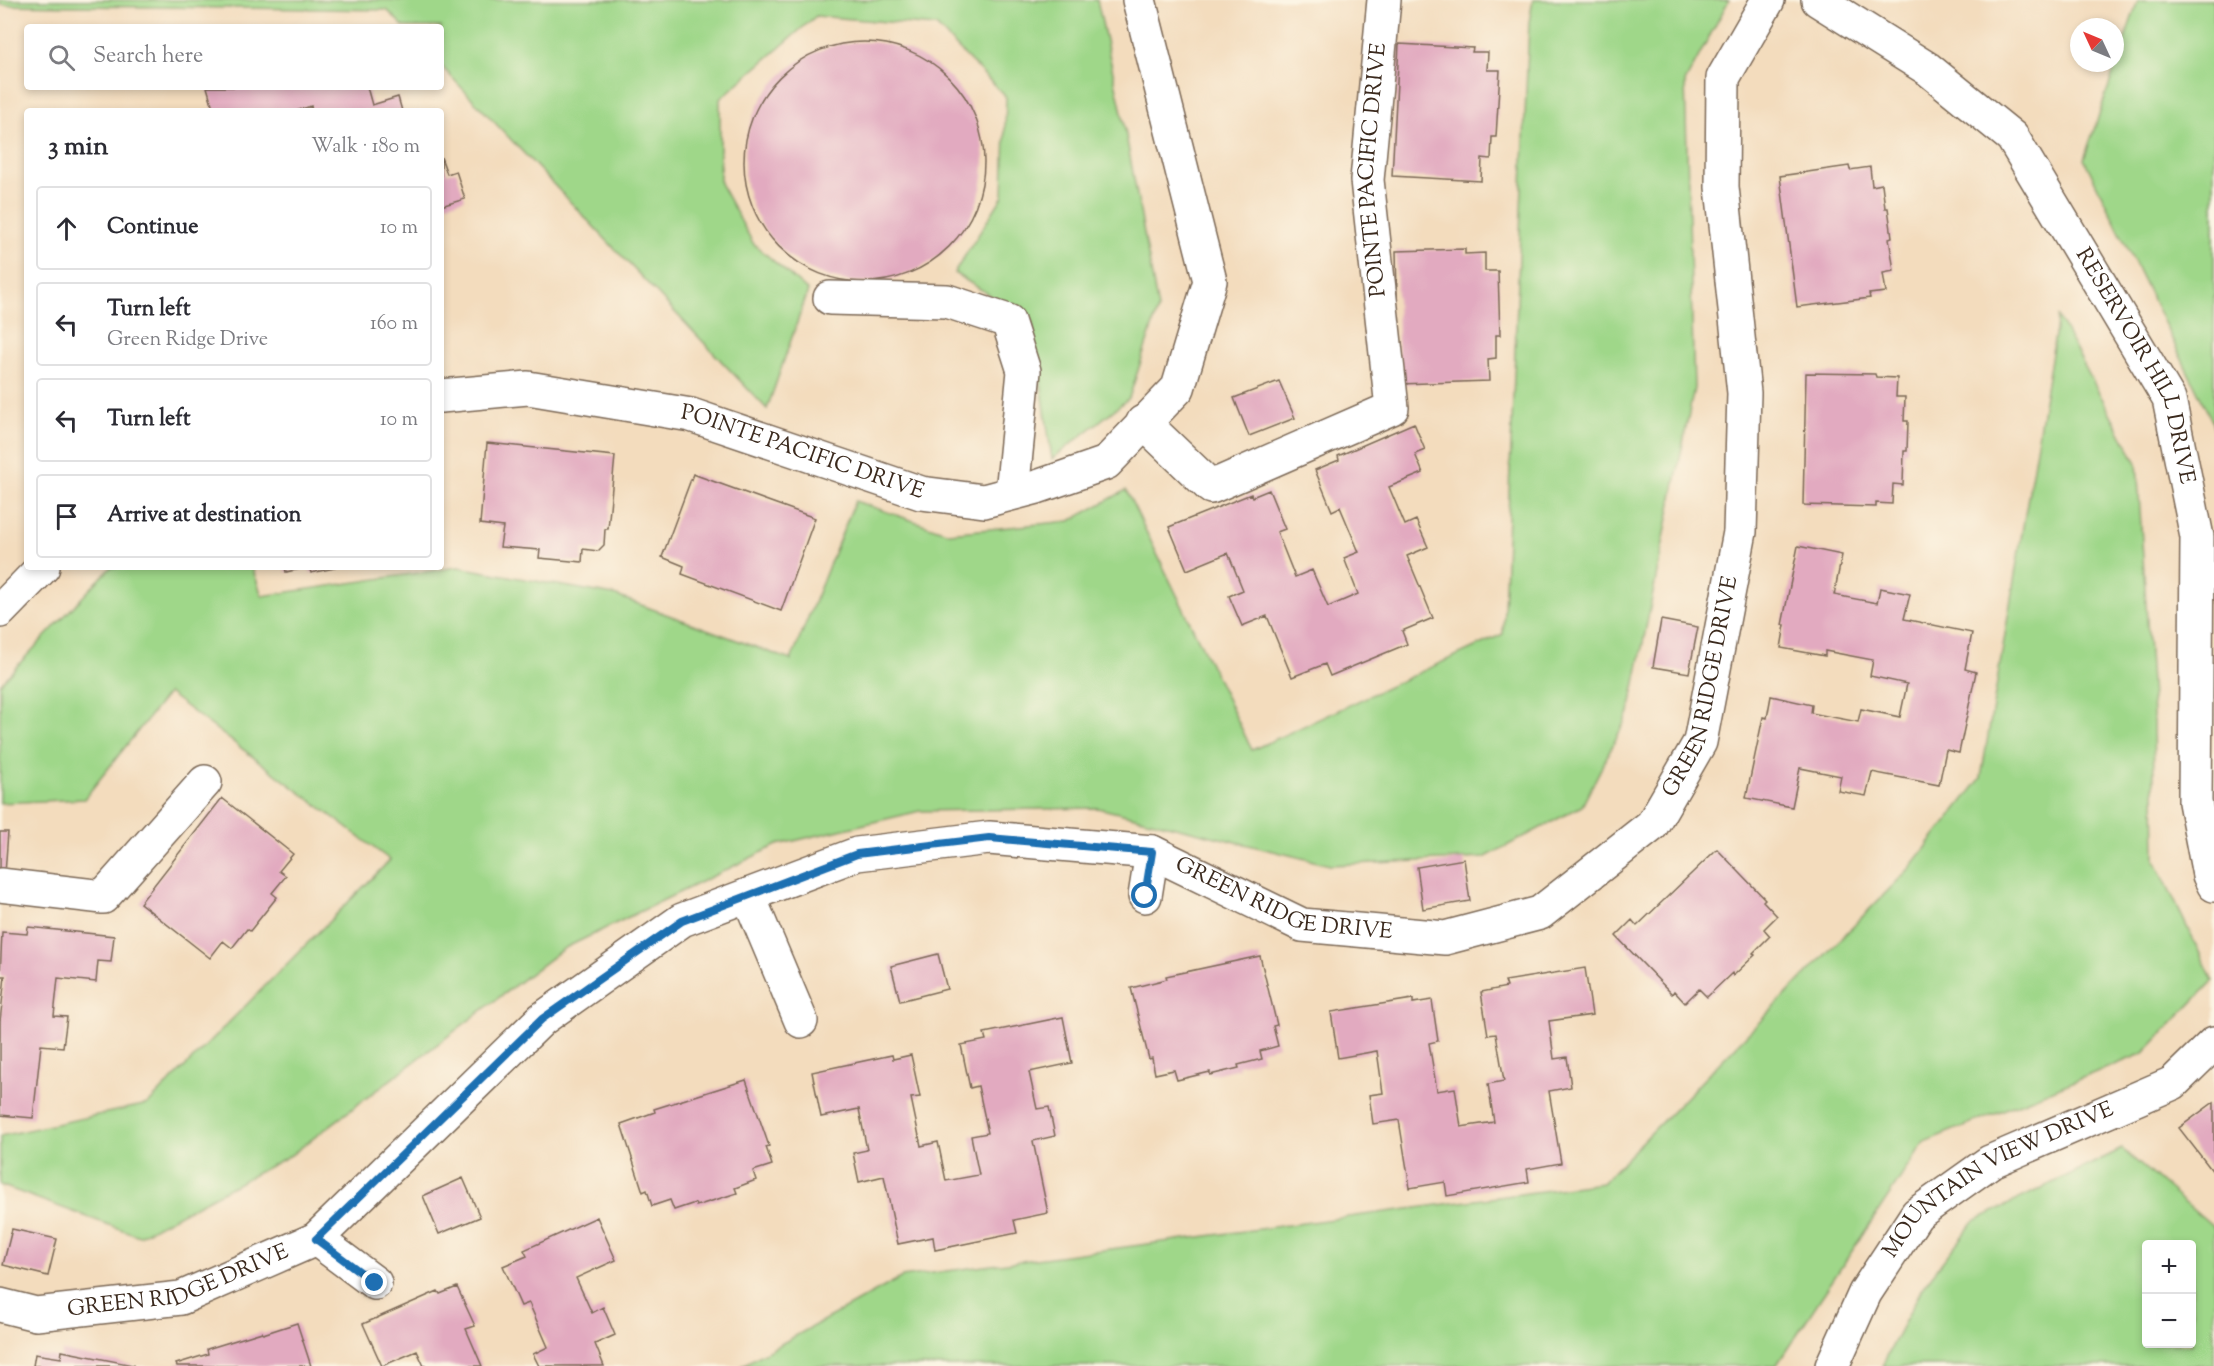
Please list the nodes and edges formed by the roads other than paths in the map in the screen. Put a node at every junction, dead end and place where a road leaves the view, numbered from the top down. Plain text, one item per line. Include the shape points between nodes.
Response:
1 (1139, 0) edge
2 (1384, 0) edge
3 (1768, 0) edge
4 (1818, 0) edge
5 (830, 298) dead end
6 (444, 396) edge
7 (1143, 422) junction
8 (1012, 493) junction
9 (40, 570) edge
10 (0, 611) edge
11 (205, 782) dead end
12 (1152, 852) junction
13 (0, 885) edge
14 (2214, 885) edge
15 (748, 895) junction
16 (1145, 896) dead end
17 (801, 1021) dead end
18 (2214, 1043) edge
19 (316, 1239) junction
20 (375, 1283) dead end
21 (0, 1305) edge
22 (1832, 1366) edge

1 - 7 street, POINTE PACIFIC DRIVE via 1209,281 1178,388
2 - 7 street, POINTE PACIFIC DRIVE via 1367,180 1392,408 1211,487
3 - 12 street, GREEN RIDGE DRIVE via 1723,78 1722,187 1744,393 1740,532 1700,742 1652,825 1540,913 1445,938 1302,925
4 - 14 street, RESERVOIR HILL DRIVE via 1928,69 2012,137 2169,399 2197,537 2195,802
5 - 8 street via 947,301 1008,321 1024,371
6 - 8 street, POINTE PACIFIC DRIVE via 528,387 692,415 921,493 984,501
7 - 8 street, POINTE PACIFIC DRIVE via 1106,463
9 - 10 street
11 - 13 street via 103,897
12 - 15 street, GREEN RIDGE DRIVE via 989,838 857,854
12 - 16 street
15 - 17 street
15 - 19 street, GREEN RIDGE DRIVE via 682,921 542,1019
18 - 22 street, MOUNTAIN VIEW DRIVE via 2173,1083 1990,1162 1917,1214 1865,1293
19 - 20 street
19 - 21 street, GREEN RIDGE DRIVE via 181,1298 36,1314

